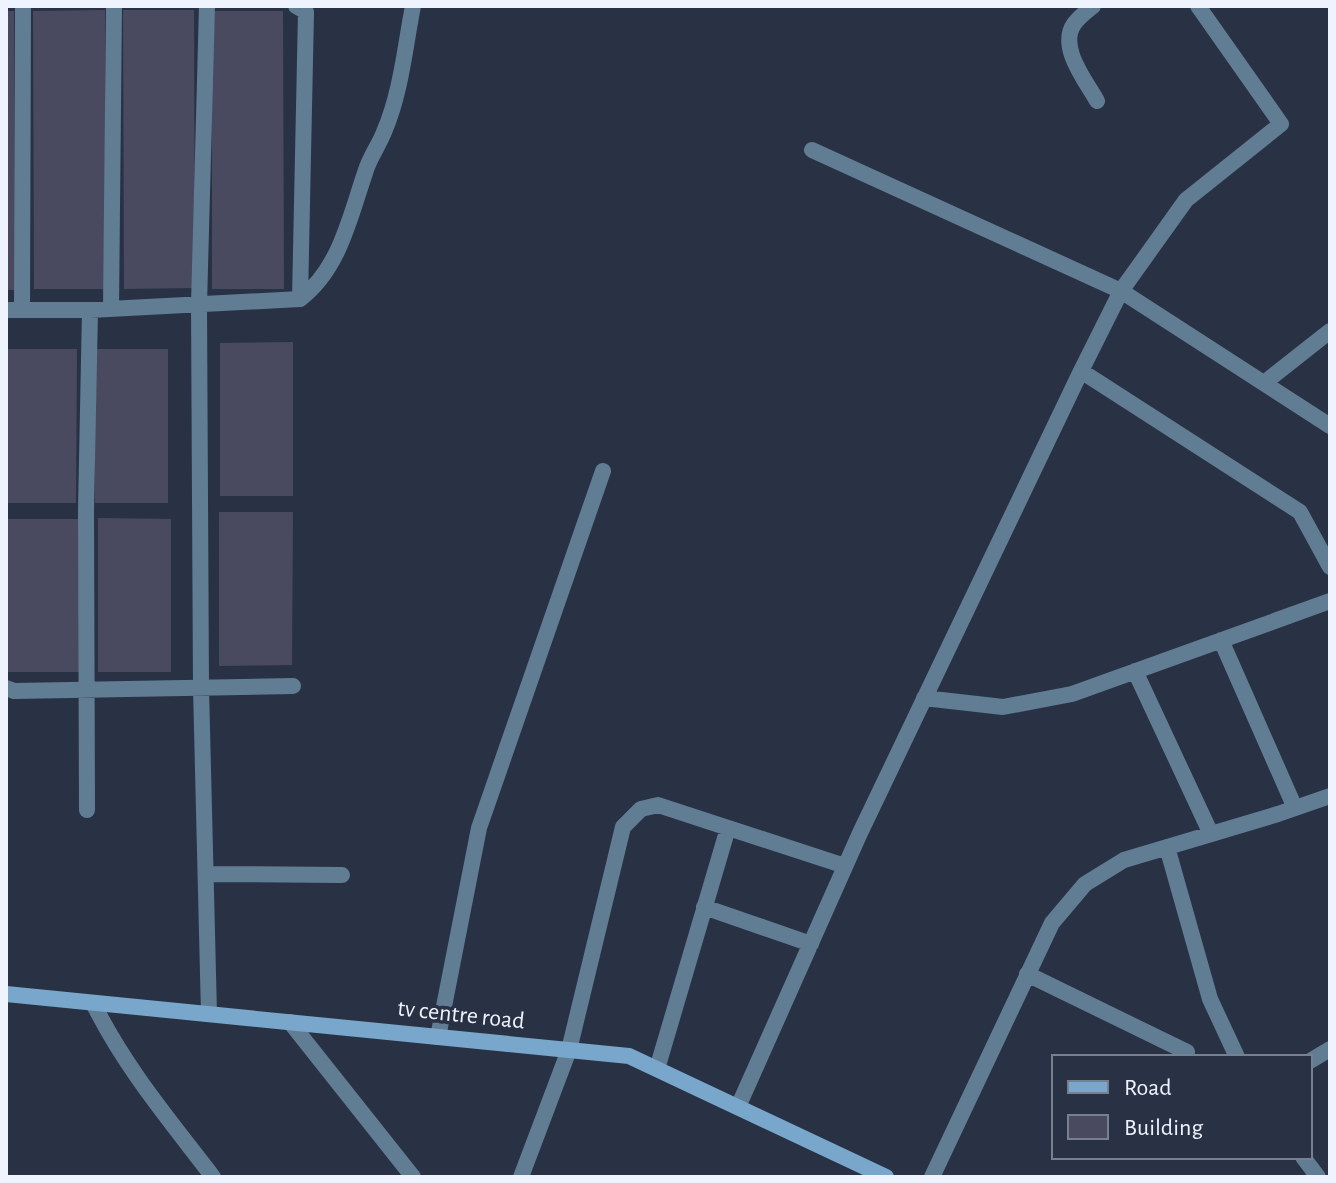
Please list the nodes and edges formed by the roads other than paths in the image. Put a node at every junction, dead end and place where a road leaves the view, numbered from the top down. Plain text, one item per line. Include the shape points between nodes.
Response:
1 (23, 6) edge
2 (114, 6) edge
3 (207, 6) edge
4 (296, 6) edge
5 (413, 6) edge
6 (1093, 6) edge
7 (1198, 6) edge
8 (1097, 101) dead end
9 (812, 150) dead end
10 (1121, 291) junction
11 (300, 299) junction
12 (199, 305) junction
13 (14, 309) edge
14 (111, 309) junction
15 (90, 310) junction
16 (1330, 331) edge
17 (1081, 371) junction
18 (1264, 383) junction
19 (1330, 426) edge
20 (603, 471) dead end
21 (1330, 567) edge
22 (1330, 601) edge
23 (1221, 640) junction
24 (1135, 671) junction
25 (293, 686) dead end
26 (6, 688) edge
27 (201, 688) junction
28 (88, 691) junction
29 (924, 698) junction
30 (1330, 796) edge
31 (1295, 808) junction
32 (87, 810) dead end
33 (728, 828) junction
34 (1211, 834) junction
35 (1167, 847) junction
36 (845, 866) junction
37 (206, 874) junction
38 (342, 875) dead end
39 (704, 907) junction
40 (811, 944) junction
41 (1027, 974) junction
42 (6, 994) edge
43 (93, 1003) junction
44 (209, 1014) junction
45 (290, 1022) junction
46 (438, 1037) junction
47 (569, 1050) junction
48 (1187, 1052) dead end
49 (1236, 1055) edge
50 (657, 1069) junction
51 (738, 1107) junction
52 (1304, 1159) edge
53 (213, 1177) edge
54 (413, 1177) edge
55 (521, 1177) edge
56 (886, 1177) edge
57 (932, 1177) edge
58 (1318, 1177) edge

1 - 13 street
2 - 14 street
3 - 12 street
4 - 11 street via 306,12
5 - 11 street via 385,131 367,165 337,252 317,286
6 - 8 street via 1073,25 1069,38 1073,59
7 - 10 street via 1281,124 1186,200
9 - 10 street
10 - 17 street
10 - 18 street
11 - 12 street
12 - 14 street
12 - 27 street
13 - 15 street
14 - 15 street
15 - 28 street
16 - 18 street
17 - 21 street via 1300,512
17 - 29 street
18 - 19 street
20 - 46 street via 479,828
22 - 23 street
23 - 24 street
23 - 31 street
24 - 29 street via 1072,694 1003,707
24 - 34 street
25 - 27 street
26 - 28 street
27 - 28 street
27 - 37 street
28 - 32 street
29 - 36 street
30 - 31 street
31 - 34 street
33 - 36 street
33 - 39 street
33 - 47 street via 658,805 641,809 623,827
34 - 35 street
35 - 41 street via 1124,860 1085,884 1052,923
35 - 49 street via 1210,999
36 - 40 street
37 - 38 street
37 - 44 street
39 - 40 street
39 - 50 street
40 - 51 street
41 - 48 street
41 - 57 street
42 - 43 main road, tv centre road
43 - 44 main road, tv centre road
43 - 53 street via 132,1073
44 - 45 main road, tv centre road
45 - 46 main road, tv centre road
45 - 54 street
46 - 47 main road, tv centre road
47 - 50 main road, tv centre road via 629,1056
47 - 55 street
50 - 51 main road, tv centre road
51 - 56 main road, tv centre road
52 - 58 street

